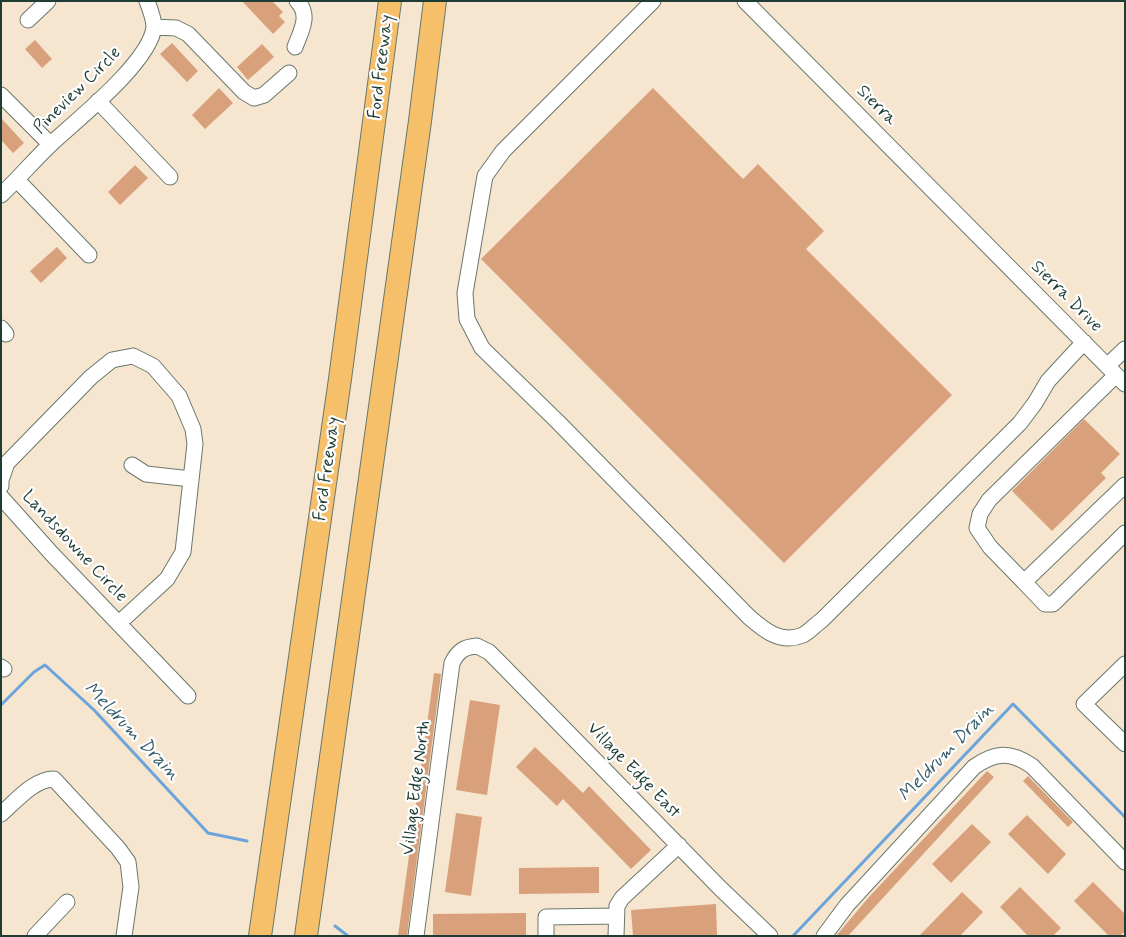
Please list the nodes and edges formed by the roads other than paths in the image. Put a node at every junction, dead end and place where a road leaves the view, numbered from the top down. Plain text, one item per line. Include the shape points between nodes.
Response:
1 (48, 1) edge
2 (147, 1) edge
3 (297, 1) edge
4 (390, 1) edge
5 (435, 1) edge
6 (653, 1) edge
7 (745, 1) edge
8 (28, 20) dead end
9 (154, 27) junction
10 (295, 48) dead end
11 (289, 73) dead end
12 (1, 95) edge
13 (98, 101) junction
14 (50, 144) junction
15 (170, 177) dead end
16 (17, 180) junction
17 (1, 195) edge
18 (979, 237) joint
19 (89, 255) dead end
20 (1084, 342) junction
21 (1125, 349) edge
22 (1116, 375) edge
23 (132, 465) dead end
24 (191, 479) junction
25 (1125, 484) edge
26 (1, 486) edge
27 (1, 497) edge
28 (1125, 533) edge
29 (1024, 582) junction
30 (119, 623) junction
31 (462, 649) joint
32 (1125, 664) edge
33 (188, 696) dead end
34 (1125, 744) edge
35 (1, 814) edge
36 (679, 845) junction
37 (1125, 862) edge
38 (67, 902) dead end
39 (616, 916) junction
40 (35, 936) edge
41 (124, 936) edge
42 (260, 936) edge
43 (306, 936) edge
44 (416, 936) edge
45 (546, 936) edge
46 (616, 936) edge
47 (770, 936) edge
48 (824, 936) edge

1 - 8 street
2 - 9 street
3 - 10 street via 306,18
4 - 42 highway, Ford Freeway via 340,379
5 - 43 highway
6 - 20 street via 503,151 485,176 465,293 467,319 482,348 767,633 784,638 803,635 822,620 1020,423 1048,381
7 - 18 street, Sierra
9 - 11 street via 176,28 188,34 244,92 254,98 264,95
9 - 13 street, Pineview Circle via 136,62
12 - 14 street
13 - 14 street, Pineview Circle
13 - 15 street
14 - 16 street, Pineview Circle
16 - 17 street, Pineview Circle
16 - 19 street
18 - 20 street, Sierra Drive
20 - 22 street, Sierra Drive
21 - 22 street
22 - 29 street via 989,500 980,514 977,528 980,534
23 - 24 street via 146,474
24 - 26 street, Landsdowne Circle via 195,444 193,429 179,396 153,366 133,356 112,360 91,377 8,462
24 - 30 street, Landsdowne Circle via 183,552 167,579
25 - 29 street
27 - 30 street, Landsdowne Circle
28 - 29 street via 1053,604 1045,604
30 - 33 street, Landsdowne Circle
31 - 36 street, Village Edge East via 477,646 489,652
31 - 44 street, Village Edge North via 452,662
32 - 34 street via 1084,704
35 - 41 street via 33,786 46,779 54,779 128,862 131,887
36 - 39 street via 622,898
36 - 47 street, Village Edge East
37 - 48 street via 1032,766 1023,760 997,755 974,767 847,905
38 - 40 street
39 - 45 street via 546,917
39 - 46 street

